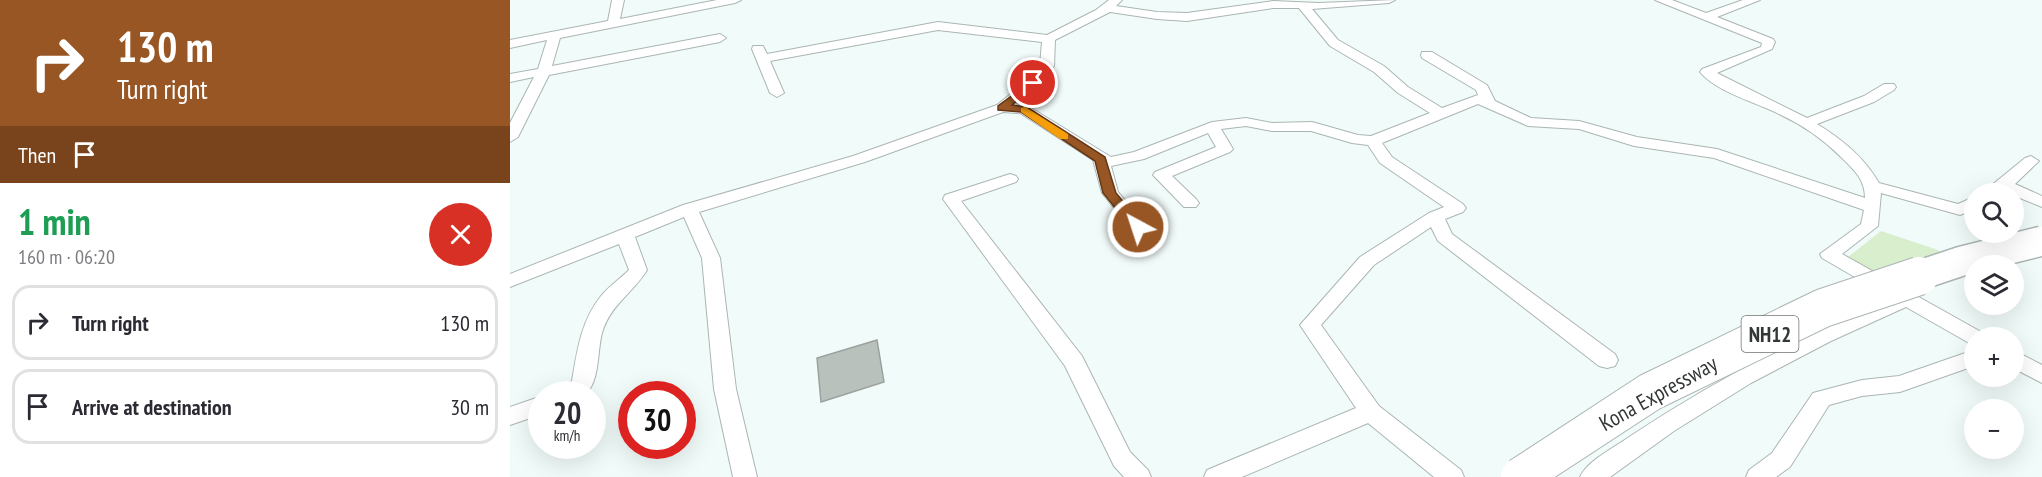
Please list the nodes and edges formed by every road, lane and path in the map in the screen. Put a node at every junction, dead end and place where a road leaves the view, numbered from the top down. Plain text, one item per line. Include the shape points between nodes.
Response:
1 (618, 0) edge
2 (735, 0) edge
3 (1389, 0) edge
4 (1661, 0) edge
5 (1754, 0) edge
6 (1112, 4) edge
7 (1302, 5) junction
8 (1706, 17) junction
9 (613, 24) junction
10 (555, 35) junction
11 (720, 38) dead end
12 (1049, 39) junction
13 (510, 44) edge
14 (1427, 55) dead end
15 (544, 72) junction
16 (510, 78) edge
17 (1889, 87) dead end
18 (777, 93) dead end
19 (1488, 101) junction
20 (1002, 108) junction
21 (1440, 113) junction
22 (516, 116) edge
23 (1806, 123) junction
24 (1212, 126) junction
25 (510, 137) edge
26 (1373, 141) junction
27 (1101, 159) junction
28 (2031, 161) dead end
29 (1010, 179) dead end
30 (2004, 183) edge
31 (1873, 186) junction
32 (2024, 196) edge
33 (2042, 201) edge
34 (1190, 203) dead end
35 (1873, 207) junction
36 (1964, 208) edge
37 (688, 209) junction
38 (1435, 217) junction
39 (625, 235) junction
40 (2042, 241) edge
41 (1152, 244) dead end
42 (510, 281) edge
43 (1907, 299) junction
44 (1964, 331) edge
45 (1607, 360) dead end
46 (1964, 362) edge
47 (2024, 364) edge
48 (2042, 375) edge
49 (583, 381) edge
50 (528, 410) edge
51 (1371, 412) junction
52 (510, 416) edge
53 (745, 477) edge
54 (1139, 477) edge
55 (1216, 477) edge
56 (1452, 477) edge
57 (1520, 477) edge
58 (1592, 477) edge
59 (1758, 477) edge

1 - 9 street
2 - 9 street
3 - 7 street
4 - 8 street
5 - 8 street
6 - 7 street via 1145,15 1187,17 1273,4
6 - 12 street via 1103,14 1062,29
7 - 21 street via 1335,43
8 - 23 street via 1768,42 1766,49 1707,72
9 - 10 street
10 - 13 street
10 - 15 street
11 - 15 street
12 - 18 street via 938,26 760,54
12 - 20 street via 1047,66
14 - 19 street via 1482,87
15 - 16 street
15 - 22 street
17 - 23 street via 1869,99
19 - 21 street via 1478,99
19 - 35 street via 1528,122 1579,125 1634,141 1717,154
20 - 27 street via 1023,109
20 - 37 street via 859,159
21 - 26 street
22 - 25 street
23 - 31 street via 1832,140 1863,169
24 - 26 street via 1246,122 1272,127 1312,126
24 - 27 street via 1138,156 1108,162
24 - 34 street via 1225,148 1161,175
26 - 38 street via 1386,160 1457,208
27 - 41 street via 1110,193
28 - 30 street
29 - 54 street via 951,200 1074,362 1122,459
31 - 35 street
31 - 36 street via 1960,210
32 - 33 street
35 - 43 street via 1869,226 1829,254
37 - 39 street
37 - 53 street via 711,258 725,389
38 - 45 street via 1444,237
38 - 51 street via 1367,261 1310,326
39 - 42 street
39 - 49 street via 638,270 593,321
40 - 57 highway, Kona Expressway / NH12, bridge via 1962,261 1823,308 1650,392
43 - 44 street
43 - 58 street via 1810,341 1682,415
46 - 59 street via 1900,384 1862,388 1821,399 1781,460
47 - 48 street
50 - 52 street
51 - 55 street
51 - 56 street

